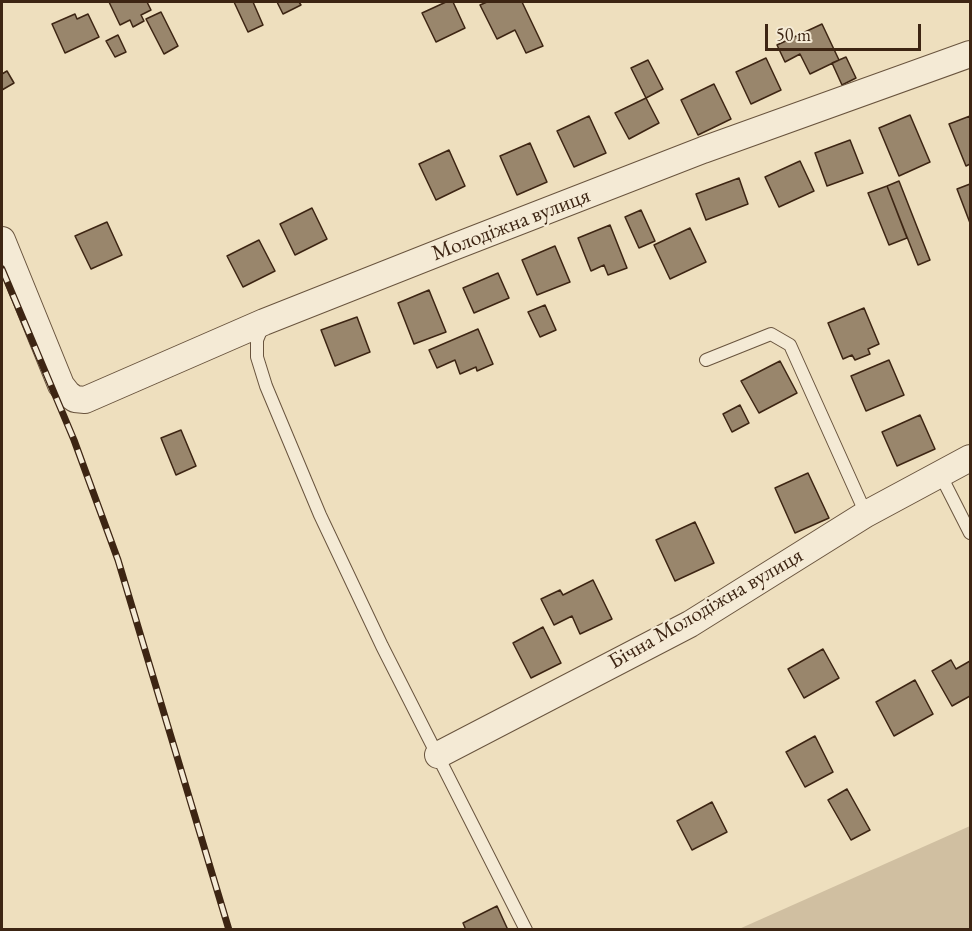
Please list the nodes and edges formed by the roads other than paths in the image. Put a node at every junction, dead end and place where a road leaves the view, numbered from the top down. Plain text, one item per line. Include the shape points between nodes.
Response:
1 (970, 54) edge
2 (2, 240) edge
3 (264, 322) junction
4 (706, 360) dead end
5 (970, 458) edge
6 (940, 474) junction
7 (866, 514) junction
8 (970, 532) edge
9 (438, 755) junction
10 (526, 930) edge

1 - 3 street, Молодіжна вулиця via 703,150
2 - 3 street, Молодіжна вулиця via 61,385 75,399 85,400
3 - 9 lane via 257,340 257,357 266,386 320,515
4 - 7 lane via 771,334 790,345
5 - 6 street, Бічна Молодіжна вулиця
6 - 7 street, Бічна Молодіжна вулиця
6 - 8 lane
7 - 9 street, Бічна Молодіжна вулиця via 690,624
9 - 10 lane

